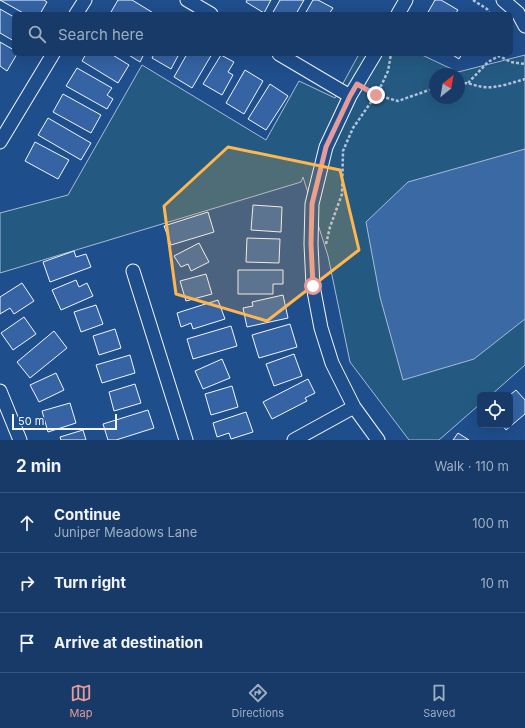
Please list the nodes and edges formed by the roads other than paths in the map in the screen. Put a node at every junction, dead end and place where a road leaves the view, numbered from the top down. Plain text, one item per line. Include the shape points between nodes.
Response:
1 (85, 0) edge
2 (187, 0) edge
3 (406, 0) edge
4 (503, 0) edge
5 (77, 12) edge
6 (208, 12) edge
7 (399, 12) edge
8 (525, 26) edge
9 (51, 56) edge
10 (282, 56) edge
11 (374, 56) edge
12 (350, 96) junction
13 (0, 142) edge
14 (133, 271) dead end
15 (0, 391) edge
16 (354, 407) junction
17 (20, 440) edge
18 (186, 440) edge
19 (294, 440) edge
20 (378, 440) edge

1 - 5 street
2 - 6 street
3 - 7 street
4 - 8 street via 518,13
9 - 13 street
10 - 12 street
11 - 12 street
12 - 16 street via 326,147 312,204 311,244 313,286 320,328 332,363
14 - 18 street
15 - 17 street
16 - 19 street
16 - 20 street

